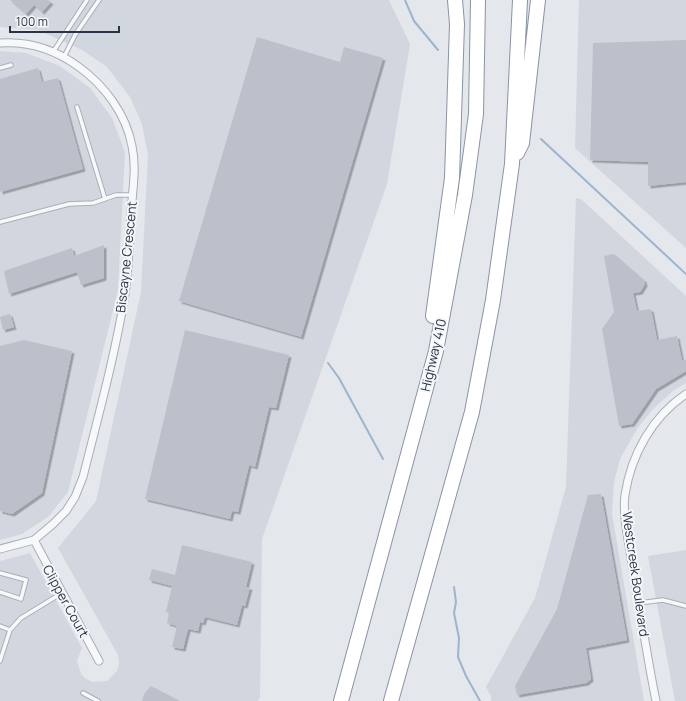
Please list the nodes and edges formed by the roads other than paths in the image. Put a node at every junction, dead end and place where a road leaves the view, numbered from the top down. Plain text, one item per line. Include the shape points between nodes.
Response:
1 (87, 0) edge
2 (99, 0) edge
3 (455, 0) edge
4 (478, 0) edge
5 (520, 0) edge
6 (538, 0) edge
7 (0, 43) edge
8 (53, 52) junction
9 (64, 57) junction
10 (11, 66) dead end
11 (0, 68) edge
12 (77, 107) dead end
13 (512, 164) junction
14 (133, 195) junction
15 (105, 199) junction
16 (0, 222) edge
17 (436, 351) junction
18 (686, 394) edge
19 (34, 540) junction
20 (0, 549) edge
21 (0, 573) edge
22 (0, 592) edge
23 (62, 594) junction
24 (639, 603) junction
25 (686, 606) edge
26 (0, 626) edge
27 (10, 630) junction
28 (403, 660) junction
29 (0, 661) edge
30 (99, 661) dead end
31 (83, 693) dead end
32 (97, 701) edge
33 (341, 701) edge
34 (391, 701) edge
35 (400, 701) edge
36 (656, 701) edge

1 - 8 lane
2 - 9 lane via 74,35
3 - 17 highway via 457,24 452,178 432,327
4 - 17 highway, Highway 410 via 476,114 466,195
5 - 13 highway
6 - 13 highway via 522,143
7 - 8 street, Biscayne Crescent via 24,44
8 - 9 street, Biscayne Crescent
9 - 14 street, Biscayne Crescent via 99,83 116,106 128,129 134,168
10 - 11 lane
12 - 15 lane
13 - 28 highway via 493,300 472,412
14 - 15 lane via 116,195
14 - 19 street, Biscayne Crescent via 126,293 83,477 66,511
15 - 16 lane via 93,203 69,204
17 - 33 highway, Highway 410
18 - 24 street, Westcreek Boulevard via 661,416 646,435 625,496 627,534
19 - 20 street, Biscayne Crescent
19 - 23 street, Clipper Court
21 - 22 lane via 26,580 21,599
23 - 27 lane via 21,618
23 - 30 street, Clipper Court
24 - 25 lane via 663,600
24 - 36 street, Westcreek Boulevard
26 - 27 lane
27 - 29 lane
28 - 34 highway
28 - 35 highway via 404,686
31 - 32 lane

